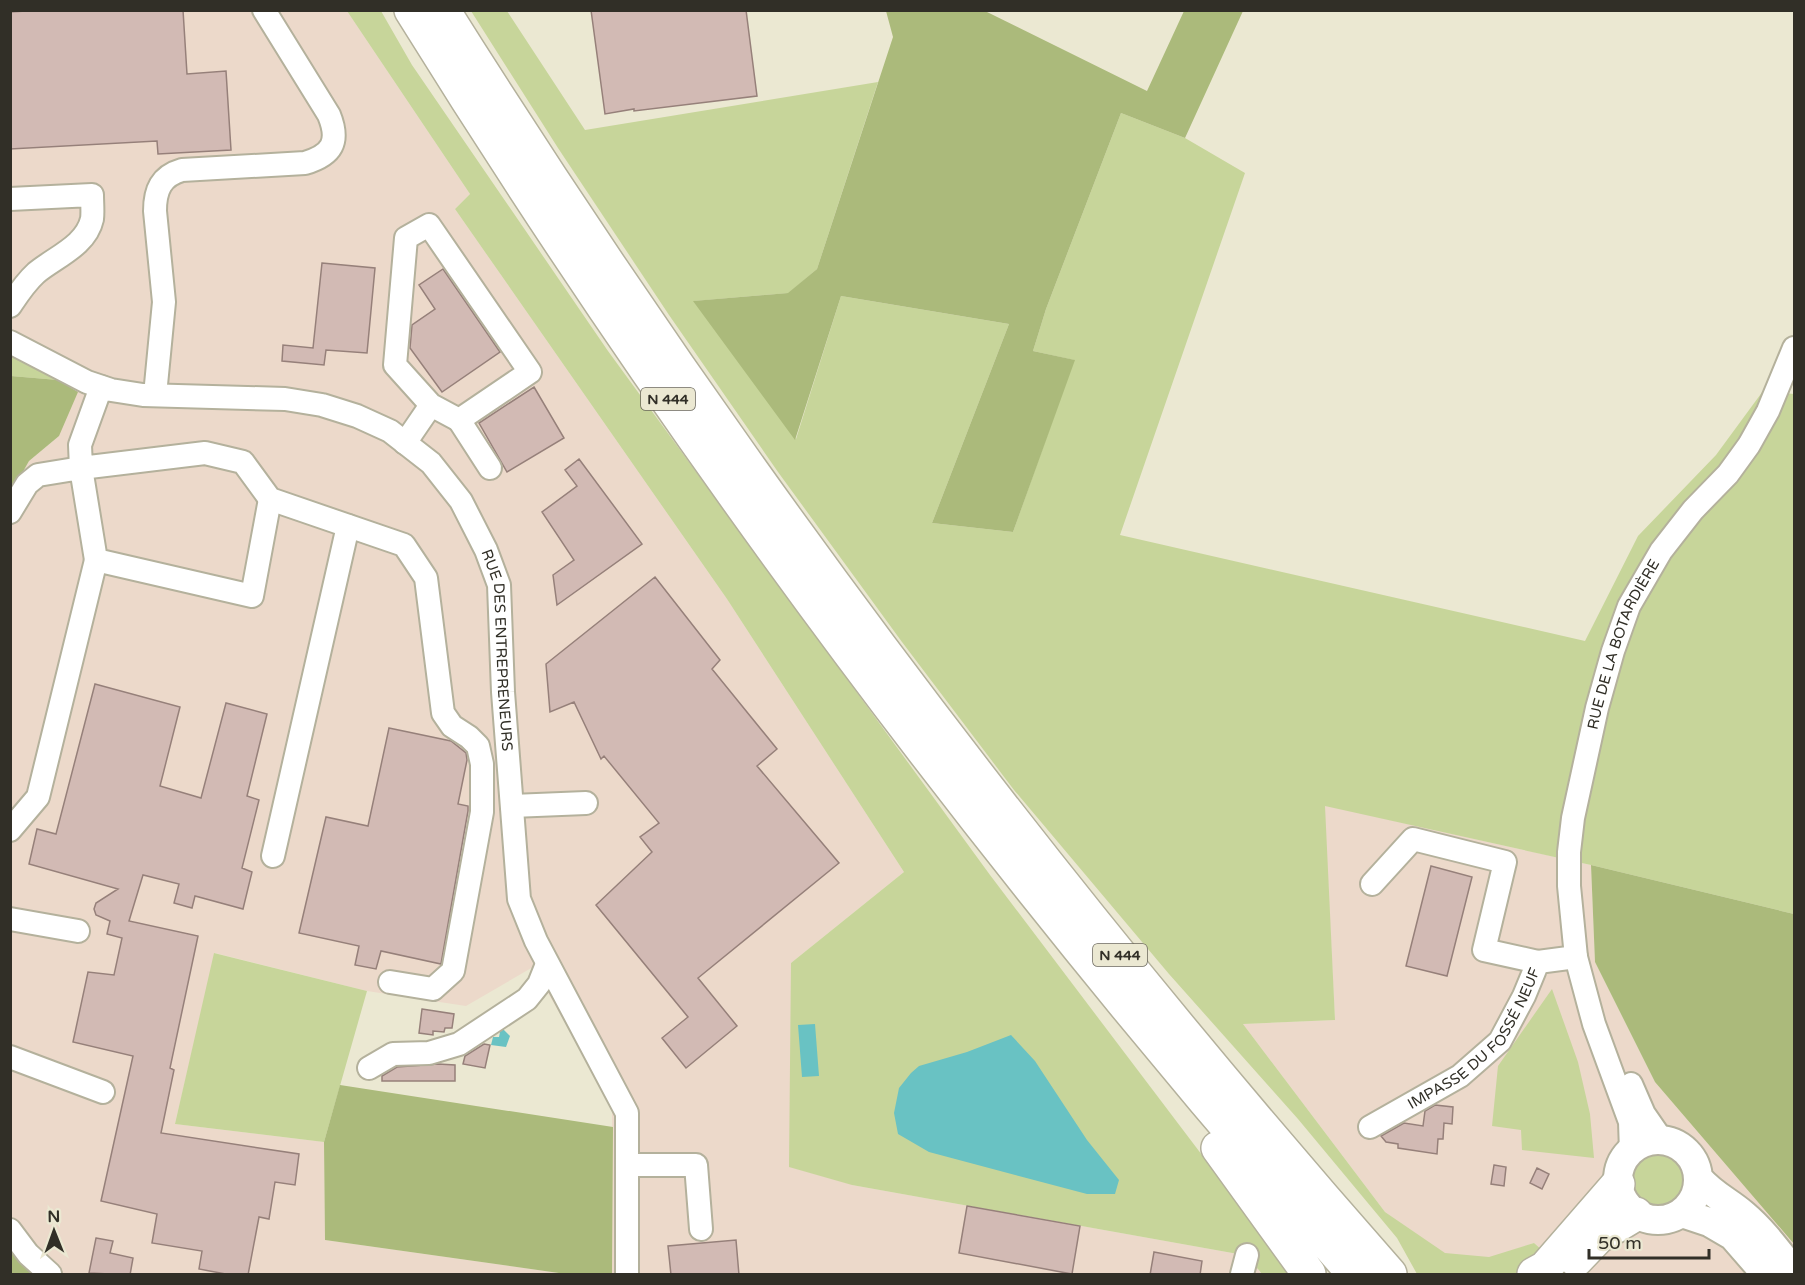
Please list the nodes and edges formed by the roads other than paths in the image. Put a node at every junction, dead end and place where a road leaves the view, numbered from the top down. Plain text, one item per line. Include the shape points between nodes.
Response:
1 (264, 10) edge
2 (411, 10) edge
3 (443, 10) edge
4 (10, 199) edge
5 (10, 306) edge
6 (10, 342) edge
7 (1794, 348) edge
8 (101, 387) junction
9 (155, 395) junction
10 (431, 405) junction
11 (459, 420) junction
12 (405, 443) junction
13 (81, 468) junction
14 (490, 468) dead end
15 (270, 499) junction
16 (10, 512) edge
17 (348, 526) junction
18 (96, 560) junction
19 (586, 803) dead end
20 (512, 806) junction
21 (10, 830) edge
22 (273, 856) dead end
23 (1372, 884) dead end
24 (10, 919) edge
25 (78, 931) dead end
26 (1576, 957) junction
27 (1538, 962) junction
28 (548, 964) junction
29 (390, 982) dead end
30 (1583, 982) junction
31 (1163, 1051) junction
32 (10, 1057) edge
33 (369, 1068) dead end
34 (103, 1092) dead end
35 (1370, 1127) dead end
36 (1662, 1140) junction
37 (1275, 1141) junction
38 (1630, 1151) junction
39 (627, 1165) junction
40 (1699, 1179) junction
41 (1618, 1184) junction
42 (1682, 1213) junction
43 (1636, 1214) junction
44 (701, 1229) dead end
45 (10, 1230) edge
46 (1794, 1272) edge
47 (50, 1275) edge
48 (627, 1275) edge
49 (1310, 1275) edge
50 (1354, 1275) edge
51 (1390, 1275) edge
52 (1417, 1275) edge
53 (1534, 1275) edge
54 (1563, 1275) edge
55 (1766, 1275) edge

1 - 9 street via 329,115 334,140 327,153 311,161 182,170 157,188 154,197 164,302
2 - 31 highway, N 444 via 591,288 776,551 950,784
3 - 37 highway, N 444 via 599,251 813,556 1108,940
4 - 5 street via 92,195 92,219 84,236 36,273
6 - 8 street, RUE DES ENTREPRENEURS
7 - 26 street, RUE DE LA BOTARDIÈRE via 1749,445 1661,551 1629,606 1597,708 1573,818 1569,886
8 - 9 street, RUE DES ENTREPRENEURS
8 - 13 street via 80,445
9 - 12 street, RUE DES ENTREPRENEURS via 285,399 322,405 390,431
10 - 11 street
10 - 11 street via 395,365 406,238 429,225 530,372
10 - 12 street
11 - 14 street
12 - 20 street, RUE DES ENTREPRENEURS via 430,463 461,501 499,585
13 - 15 street via 206,453 243,462
13 - 16 street via 38,475 27,484
13 - 18 street
15 - 17 street
15 - 18 street via 252,596
17 - 22 street
17 - 29 street via 404,545 426,578 443,713 452,726 478,746 482,764 482,812 453,971 433,989
18 - 21 street via 38,797
19 - 20 street
20 - 28 street, RUE DES ENTREPRENEURS via 519,898
23 - 27 street via 1413,839 1505,862 1484,950
24 - 25 street
26 - 27 street, IMPASSE DU FOSSÉ NEUF
26 - 30 street, RUE DE LA BOTARDIÈRE
27 - 35 street, IMPASSE DU FOSSÉ NEUF via 1500,1041 1460,1076
28 - 33 street via 528,999 459,1044 429,1053 393,1054
28 - 39 street, RUE DES ENTREPRENEURS via 627,1113
30 - 36 street via 1605,1020 1644,1114
30 - 38 street via 1630,1122
31 - 49 highway via 1157,1068
31 - 50 highway, N 444
32 - 34 street
36 - 38 main road via 1640,1144
36 - 40 main road via 1674,1143 1692,1157
37 - 51 highway, N 444
37 - 52 highway via 1292,1142
38 - 41 main road via 1621,1166
39 - 44 street via 696,1165
39 - 48 street, RUE DES ENTREPRENEURS
40 - 42 main road via 1695,1198
40 - 46 main road via 1711,1193 1743,1213
41 - 43 main road via 1621,1196
41 - 53 highway via 1545,1268
42 - 43 main road via 1659,1221
42 - 55 main road via 1733,1236
43 - 54 highway via 1598,1237
45 - 47 street

